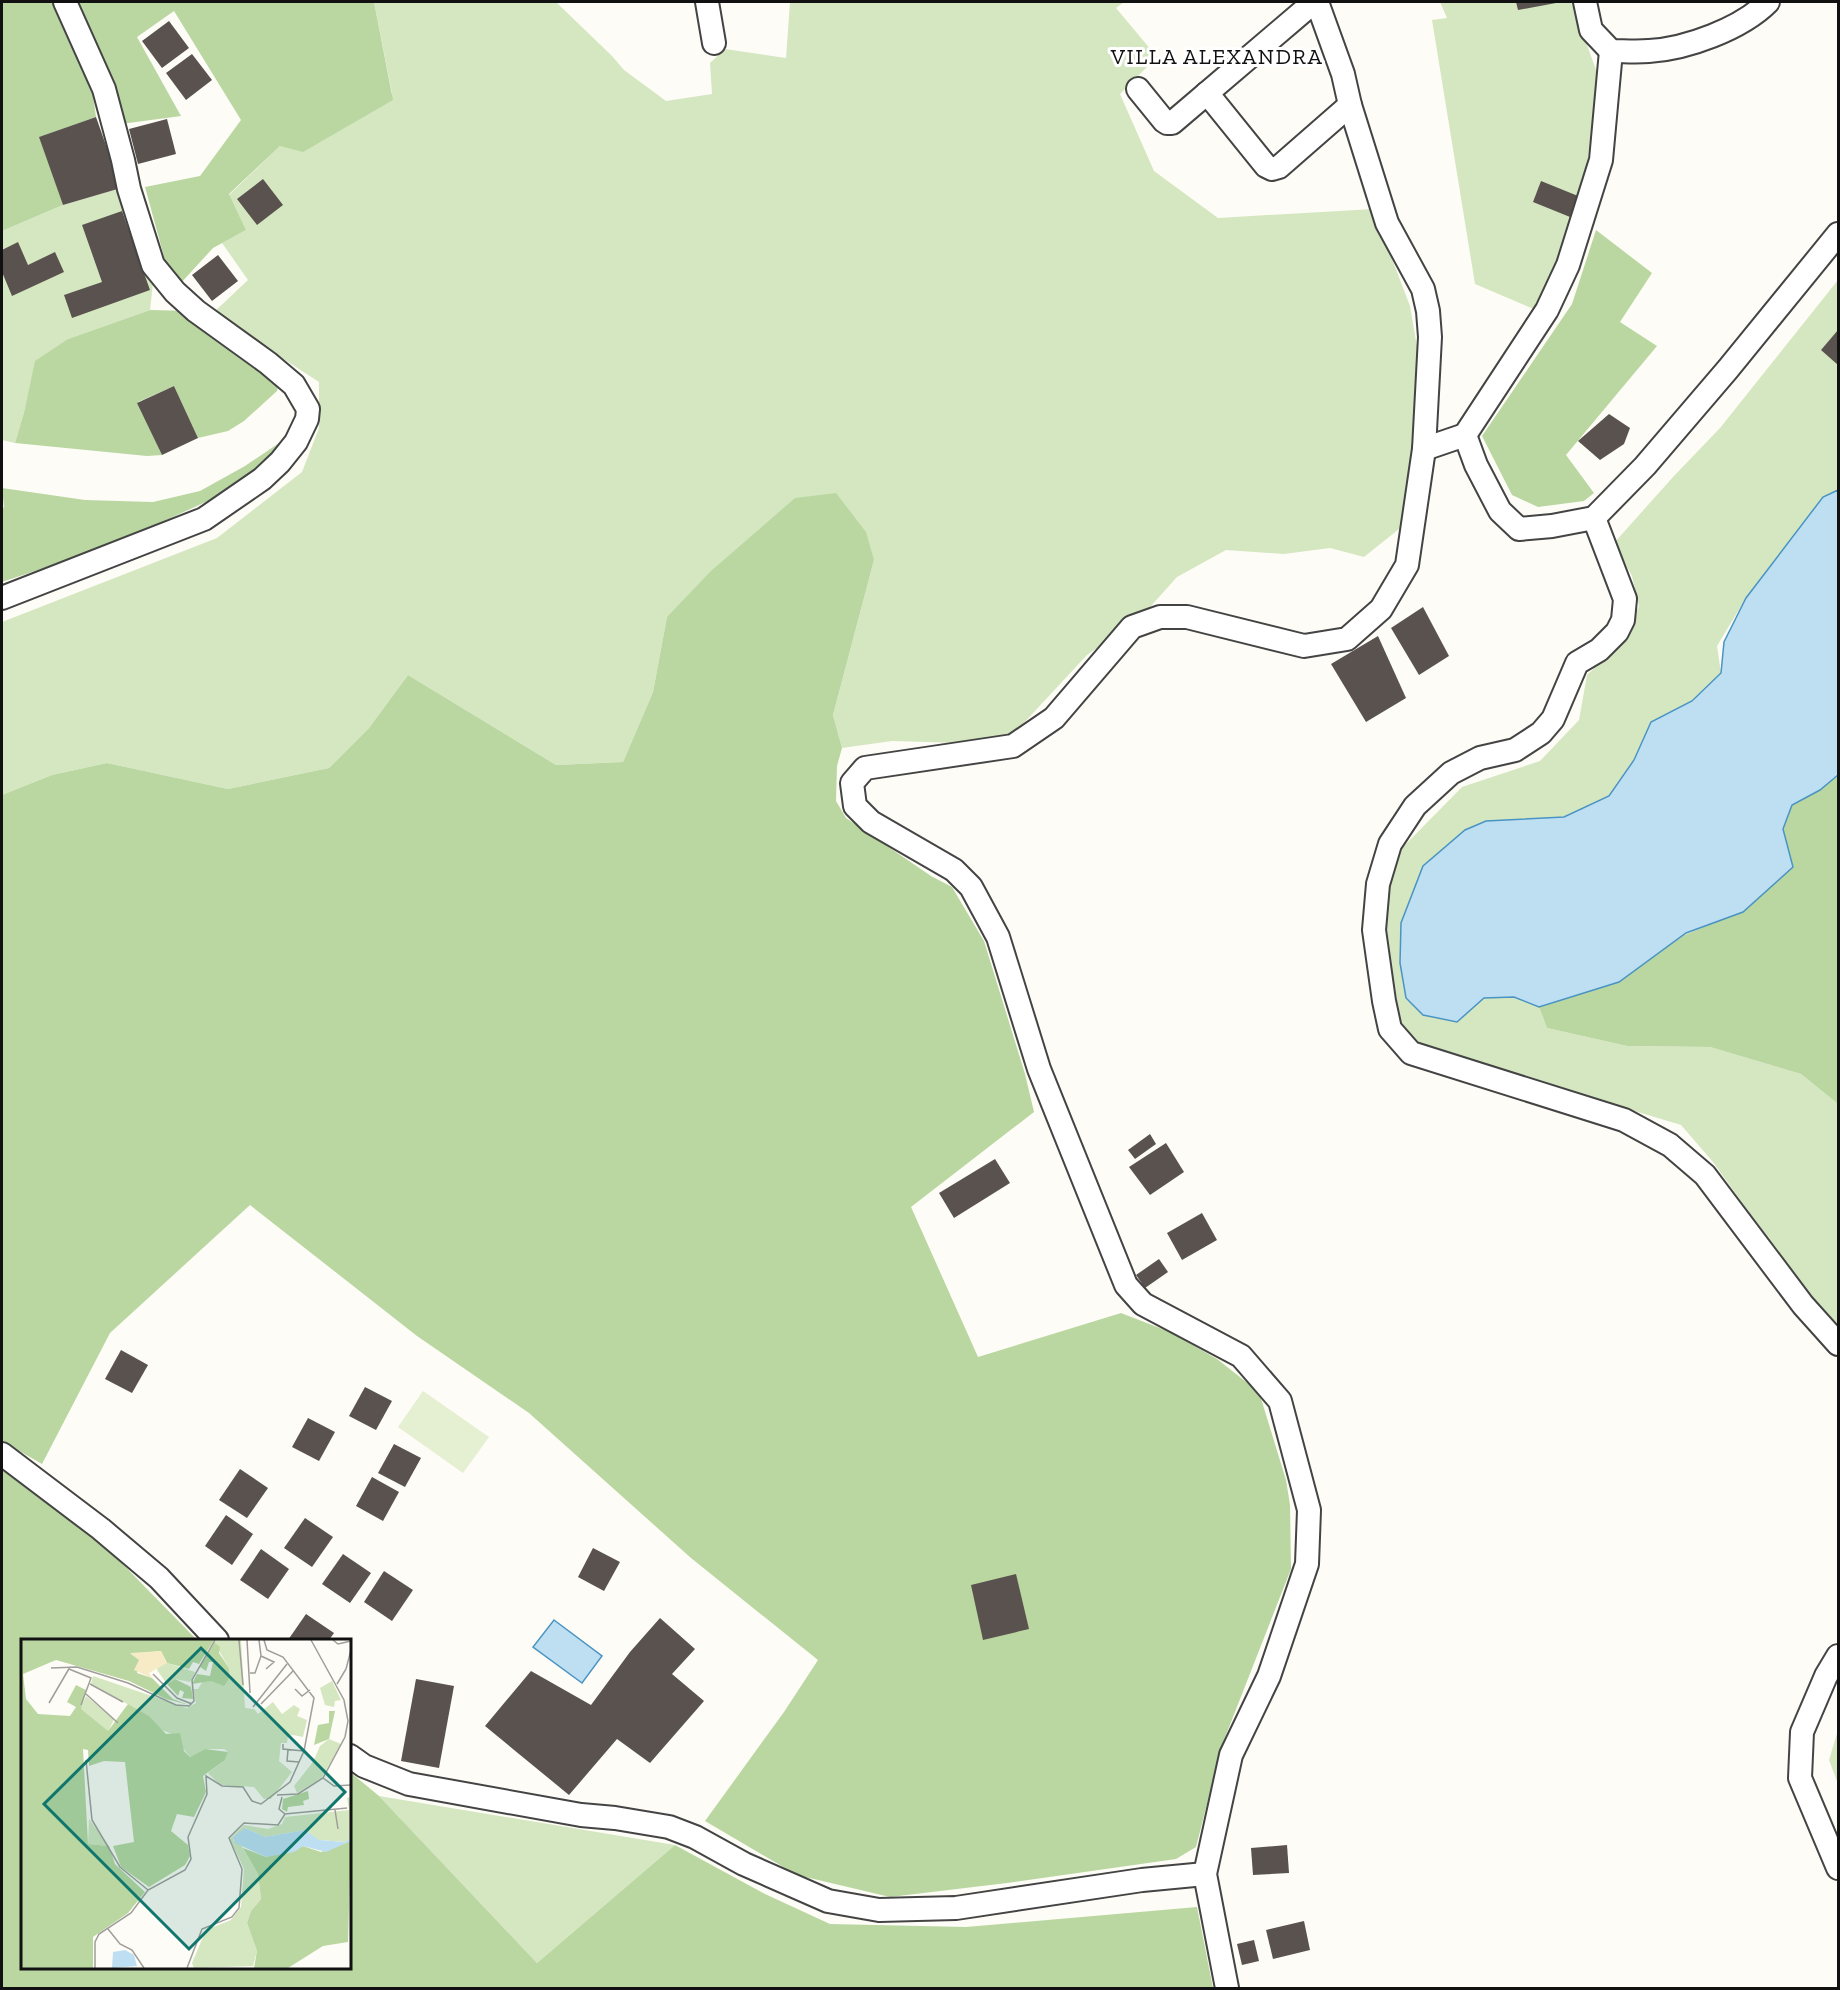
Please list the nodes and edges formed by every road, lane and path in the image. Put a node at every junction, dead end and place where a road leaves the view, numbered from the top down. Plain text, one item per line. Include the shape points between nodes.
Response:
1 (65, 2) edge
2 (707, 2) edge
3 (1315, 2) edge
4 (1585, 2) edge
5 (1767, 2) edge
6 (714, 43) dead end
7 (1611, 51) junction
8 (1138, 89) dead end
9 (1207, 93) junction
10 (1350, 105) junction
11 (1839, 234) edge
12 (1465, 435) junction
13 (1424, 449) junction
14 (1594, 518) junction
15 (2, 598) edge
16 (1839, 1344) edge
17 (2, 1454) edge
18 (216, 1639) edge
19 (1839, 1656) edge
20 (351, 1757) edge
21 (1839, 1868) edge
22 (1205, 1874) junction
23 (1227, 1989) edge

1 - 15 street via 104,89 153,265 196,311 294,385 308,410 296,442 280,462 204,519
2 - 6 street
3 - 9 street
3 - 10 street via 1343,74
4 - 7 street via 1591,30
5 - 7 street via 1728,29 1692,43 1650,51
7 - 12 street via 1601,160 1568,265 1547,310
8 - 9 street via 1167,123
9 - 10 street via 1272,169
10 - 13 street via 1387,223 1423,289 1428,311
11 - 14 street via 1652,458
12 - 13 street
12 - 14 street via 1500,511 1519,529
13 - 22 street via 1407,564 1382,609 1347,639 1305,646 1187,617 1160,616 1132,627 1054,718 1012,746 865,768 852,783 855,806 870,822 954,870 971,887 999,937 1039,1069 1126,1285 1143,1304 1241,1356 1280,1401 1310,1510 1307,1564 1269,1676 1231,1755
14 - 16 street via 1625,599 1623,620 1617,632 1599,650 1577,663 1553,719 1540,733 1515,750 1480,758 1451,773 1415,806 1390,844 1378,884 1374,930 1390,1029 1412,1053 1624,1120 1670,1145 1706,1175 1803,1305
17 - 18 street via 159,1578
19 - 21 street via 1802,1732 1800,1778
20 - 22 street via 409,1784 669,1827 828,1901 879,1910 956,1908
22 - 23 street

